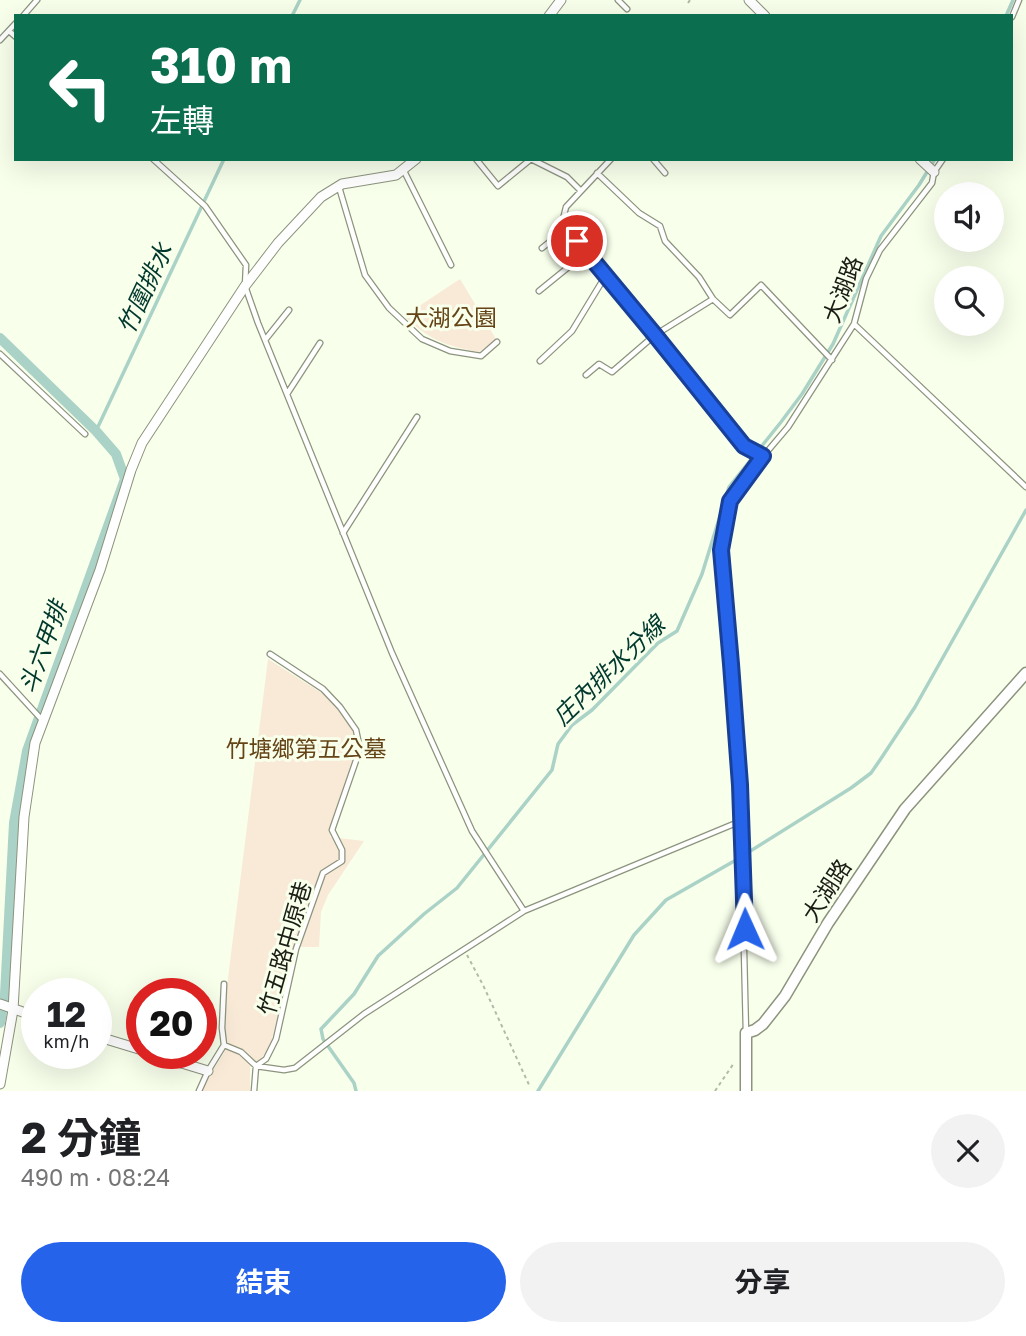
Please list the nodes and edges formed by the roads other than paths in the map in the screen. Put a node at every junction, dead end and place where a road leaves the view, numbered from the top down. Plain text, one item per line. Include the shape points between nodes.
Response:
1 (37, 0) edge
2 (618, 0) edge
3 (750, 0) edge
4 (627, 9) dead end
5 (25, 14) edge
6 (763, 14) edge
7 (14, 25) edge
8 (9, 31) junction
9 (14, 35) edge
10 (0, 40) edge
11 (155, 161) edge
12 (413, 161) edge
13 (478, 161) edge
14 (529, 161) edge
15 (535, 161) edge
16 (609, 161) edge
17 (655, 161) edge
18 (922, 161) edge
19 (942, 161) edge
20 (403, 169) junction
21 (934, 172) junction
22 (597, 173) junction
23 (665, 173) dead end
24 (338, 186) junction
25 (581, 191) junction
26 (566, 229) junction
27 (542, 248) dead end
28 (587, 252) junction
29 (451, 265) dead end
30 (606, 275) junction
31 (244, 286) junction
32 (539, 291) dead end
33 (713, 299) junction
34 (289, 310) dead end
35 (854, 324) junction
36 (655, 335) junction
37 (265, 340) junction
38 (498, 342) dead end
39 (320, 343) dead end
40 (0, 354) edge
41 (832, 360) junction
42 (540, 361) dead end
43 (586, 375) dead end
44 (287, 394) junction
45 (416, 418) dead end
46 (85, 434) dead end
47 (763, 456) junction
48 (1026, 487) edge
49 (344, 533) junction
50 (270, 654) dead end
51 (1026, 673) edge
52 (0, 674) edge
53 (43, 722) junction
54 (741, 821) junction
55 (524, 911) junction
56 (224, 984) dead end
57 (0, 1004) edge
58 (13, 1010) junction
59 (21, 1012) edge
60 (746, 1033) junction
61 (224, 1045) junction
62 (256, 1066) junction
63 (201, 1069) edge
64 (208, 1071) junction
65 (0, 1084) edge
66 (199, 1091) edge
67 (254, 1091) edge
68 (746, 1091) edge

1 - 5 lane
2 - 4 lane
3 - 6 street
7 - 8 lane
8 - 9 lane
8 - 10 lane
11 - 31 lane via 205,206 246,265
12 - 20 street
13 - 14 lane via 498,186
15 - 25 lane via 567,177
16 - 22 lane
17 - 23 lane
18 - 21 street
19 - 21 lane, 大湖路
20 - 24 street via 396,175
20 - 29 lane
21 - 35 lane, 大湖路 via 932,183 880,250 866,279
22 - 25 lane
22 - 33 lane via 639,214 660,226 665,241
24 - 31 street via 321,197
24 - 38 lane via 365,275 388,308 422,339 450,351 481,356
25 - 26 lane via 566,207 562,223
26 - 27 lane
26 - 28 lane
28 - 30 lane
28 - 32 lane
30 - 36 lane
30 - 42 lane via 572,331
31 - 37 lane
31 - 53 street via 142,443
33 - 36 lane
33 - 41 lane via 730,315 761,285
34 - 37 lane
35 - 41 lane, 大湖路
35 - 48 lane
36 - 43 lane via 612,372 599,364
36 - 47 lane via 744,446
37 - 44 lane
39 - 44 lane
40 - 46 lane
41 - 47 lane, 大湖路 via 788,428
44 - 49 lane
45 - 49 lane
47 - 54 lane, 大湖路 via 730,501 721,550
49 - 55 lane via 472,831
50 - 62 lane, 竹五路中原巷 via 323,689 356,730 360,749 332,830 342,861 323,873 296,949 276,1039 266,1059
51 - 60 street, 大湖路 via 905,809 785,996 763,1024
52 - 53 lane
53 - 58 street via 35,743 24,817
54 - 55 lane
54 - 60 lane, 大湖路
55 - 62 lane via 364,1014 295,1068
56 - 61 lane
57 - 58 street
58 - 59 street
58 - 65 street
60 - 68 street
61 - 62 lane
61 - 64 lane
62 - 67 lane
63 - 64 street
64 - 66 lane

